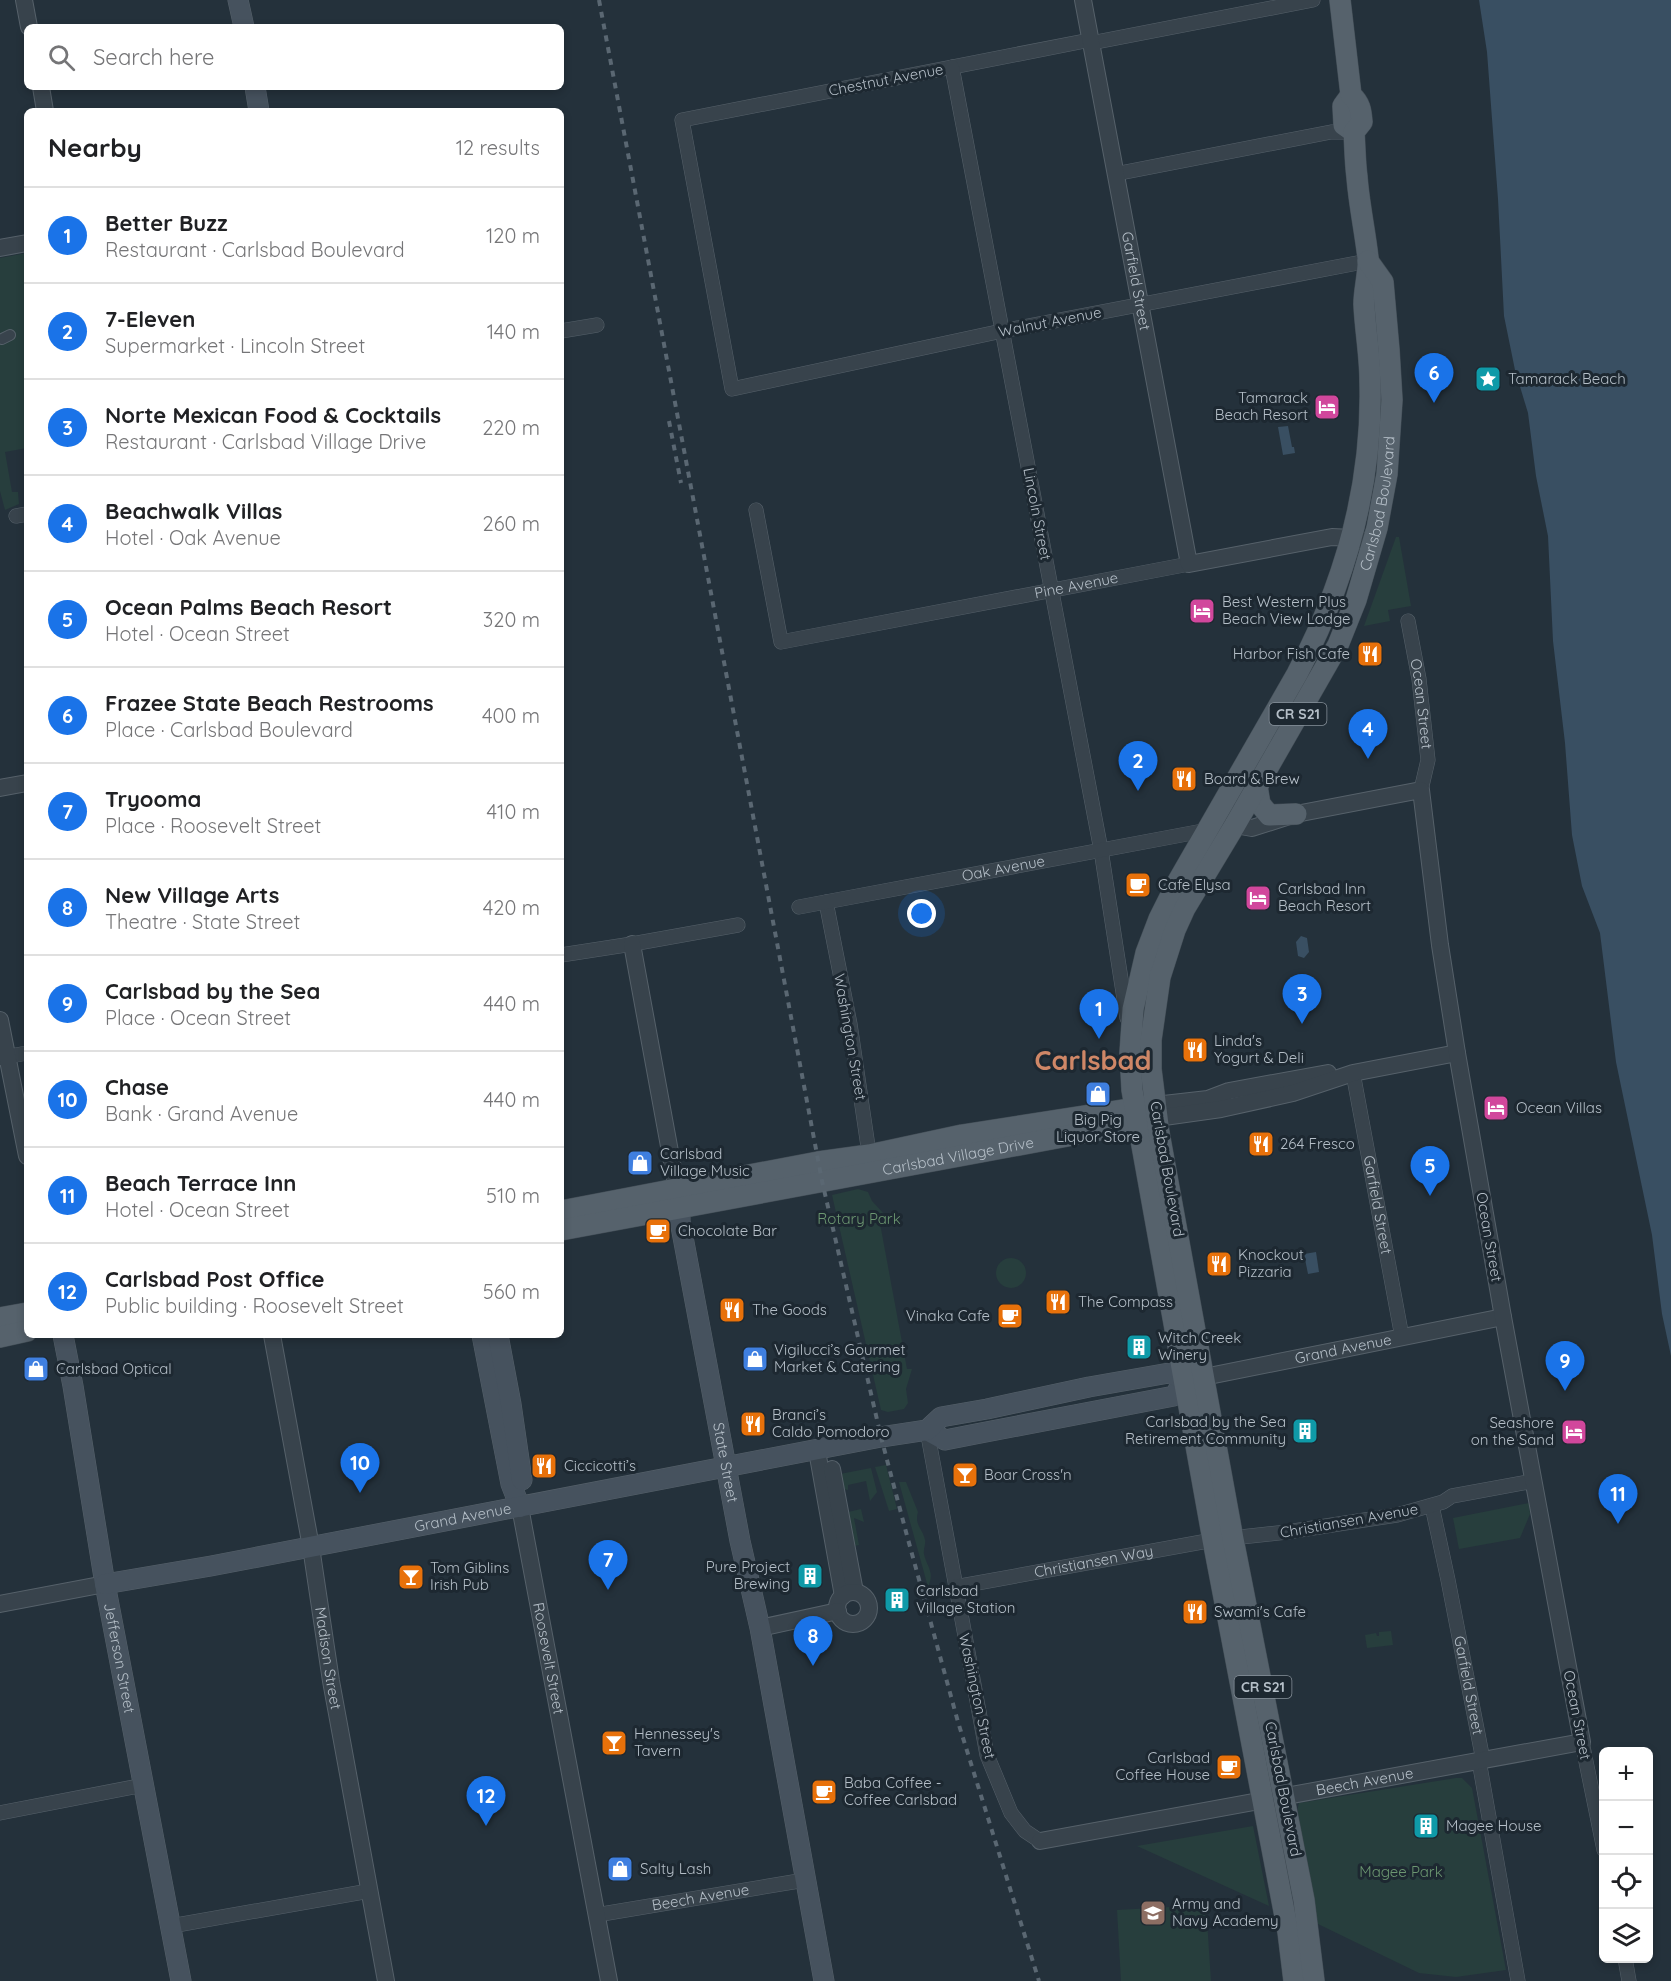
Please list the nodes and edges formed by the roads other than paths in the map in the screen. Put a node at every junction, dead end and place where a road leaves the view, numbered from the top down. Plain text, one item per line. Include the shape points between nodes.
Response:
1 (24, 0) edge
2 (238, 0) edge
3 (1083, 0) edge
4 (1313, 0) edge
5 (1340, 0) edge
6 (28, 24) edge
7 (243, 24) edge
8 (1090, 42) junction
9 (952, 67) junction
10 (42, 90) edge
11 (256, 90) edge
12 (44, 108) edge
13 (258, 108) edge
14 (1354, 132) junction
15 (1115, 174) junction
16 (24, 244) edge
17 (0, 248) edge
18 (1368, 261) junction
19 (1140, 304) junction
20 (597, 325) dead end
21 (564, 330) edge
22 (1002, 331) junction
23 (732, 389) joint
24 (756, 510) dead end
25 (1352, 538) junction
26 (1373, 543) junction
27 (1189, 564) junction
28 (1052, 590) junction
29 (1408, 621) dead end
30 (1245, 764) junction
31 (24, 784) edge
32 (1257, 786) junction
33 (0, 788) edge
34 (1421, 790) junction
35 (1296, 814) junction
36 (1235, 825) junction
37 (1208, 830) junction
38 (1101, 850) junction
39 (1192, 896) junction
40 (826, 903) junction
41 (800, 907) dead end
42 (738, 925) dead end
43 (632, 945) junction
44 (564, 955) edge
45 (0, 1020) edge
46 (1130, 1033) junction
47 (1457, 1053) junction
48 (24, 1054) edge
49 (3, 1057) edge
50 (1353, 1073) junction
51 (1147, 1113) junction
52 (24, 1144) edge
53 (871, 1164) junction
54 (679, 1199) junction
55 (564, 1211) edge
56 (564, 1229) edge
57 (24, 1314) edge
58 (1503, 1317) junction
59 (0, 1318) edge
60 (24, 1332) edge
61 (0, 1337) edge
62 (1402, 1337) junction
63 (64, 1338) edge
64 (273, 1338) edge
65 (483, 1338) edge
66 (499, 1338) edge
67 (1195, 1378) junction
68 (927, 1430) junction
69 (822, 1449) junction
70 (726, 1467) junction
71 (1534, 1481) junction
72 (1432, 1506) junction
73 (520, 1507) junction
74 (1223, 1539) junction
75 (311, 1546) junction
76 (105, 1584) junction
77 (955, 1587) junction
78 (0, 1604) edge
79 (760, 1628) junction
80 (1582, 1742) junction
81 (1481, 1760) junction
82 (144, 1785) junction
83 (1274, 1798) junction
84 (0, 1813) edge
85 (1599, 1825) edge
86 (1040, 1840) joint
87 (805, 1880) junction
88 (369, 1891) junction
89 (596, 1915) junction
90 (171, 1926) junction
91 (1626, 1963) edge
92 (1301, 1980) edge
93 (181, 1981) edge
94 (386, 1981) edge
95 (609, 1981) edge
96 (824, 1981) edge
97 (1518, 1981) edge
98 (1629, 1981) edge

1 - 6 street
2 - 7 main road
3 - 8 street, Garfield Street
4 - 8 street, Chestnut Avenue
5 - 14 main road, Carlsbad Boulevard / CR S21 via 1351,95 1343,106 1344,125
8 - 9 street, Chestnut Avenue
8 - 15 street, Garfield Street
9 - 22 street, Lincoln Street
9 - 23 street, Chestnut Avenue via 682,120
10 - 12 street
11 - 13 main road
14 - 15 street via 1331,132
14 - 18 main road, Carlsbad Boulevard / CR S21
15 - 19 street, Garfield Street
16 - 17 street
18 - 19 street, Walnut Avenue
18 - 25 main road, Carlsbad Boulevard / CR S21 via 1364,302 1370,381 1368,450
18 - 26 main road, Carlsbad Boulevard / CR S21 via 1383,282 1392,399 1387,474
19 - 22 street, Walnut Avenue
19 - 27 street, Garfield Street
20 - 21 street
22 - 23 street, Walnut Avenue
22 - 28 street, Lincoln Street
24 - 28 street, Pine Avenue via 781,642
25 - 26 street, Pine Avenue
25 - 27 street, Pine Avenue via 1332,537
25 - 30 main road, Carlsbad Boulevard / CR S21 via 1315,638
26 - 32 main road, Carlsbad Boulevard / CR S21 via 1338,645
27 - 28 street, Pine Avenue
28 - 38 street, Lincoln Street
29 - 34 street, Ocean Street via 1428,760
30 - 36 main road via 1228,816
30 - 37 main road, Carlsbad Boulevard / CR S21
31 - 33 street
32 - 35 main road via 1260,804 1269,815
32 - 36 main road, Carlsbad Boulevard / CR S21
34 - 35 street
34 - 47 street, Ocean Street
35 - 36 street via 1252,828
36 - 39 main road, Carlsbad Boulevard / CR S21
37 - 38 street, Oak Avenue
37 - 39 main road
37 - 46 main road, Carlsbad Boulevard / CR S21 via 1153,934 1138,981
38 - 40 street, Oak Avenue
38 - 46 street, Lincoln Street
39 - 51 main road, Carlsbad Boulevard / CR S21 via 1168,950 1154,1010
40 - 41 street, Oak Avenue
40 - 53 street, Washington Street via 850,1024
42 - 43 street
43 - 44 street
43 - 54 street, State Street
45 - 49 street
46 - 51 main road, Carlsbad Boulevard / CR S21 via 1132,1081
47 - 50 street, Carlsbad Village Drive
47 - 58 street, Ocean Street
48 - 49 street
49 - 52 street
50 - 51 street, Carlsbad Village Drive via 1293,1093 1221,1109
50 - 62 street, Garfield Street
51 - 53 main road, Carlsbad Village Drive via 989,1149
51 - 67 main road, Carlsbad Boulevard / CR S21
53 - 54 main road, Carlsbad Village Drive
54 - 55 main road, Carlsbad Village Drive
54 - 56 main road, Carlsbad Village Drive
54 - 70 main road, State Street
57 - 59 main road
58 - 62 street, Grand Avenue
58 - 71 street, Ocean Street
60 - 61 main road
62 - 67 street, Grand Avenue
63 - 76 main road, Jefferson Street
64 - 75 street, Madison Street
65 - 73 main road via 511,1484
66 - 73 main road, Roosevelt Street via 522,1477
67 - 68 main road, Grand Avenue via 1169,1373 1052,1394 941,1417
67 - 74 main road, Carlsbad Boulevard / CR S21
68 - 69 main road, Grand Avenue
68 - 77 street, Washington Street
69 - 70 main road, Grand Avenue
69 - 79 street via 845,1600
70 - 73 main road, Grand Avenue
70 - 79 main road, State Street
71 - 72 street, Christiansen Avenue via 1452,1496
71 - 80 street, Ocean Street
72 - 74 street, Christiansen Avenue via 1397,1515
72 - 81 street, Garfield Street
73 - 75 main road, Grand Avenue
73 - 89 street, Roosevelt Street
74 - 77 street, Christiansen Way
74 - 83 main road, Carlsbad Boulevard / CR S21
75 - 76 main road, Grand Avenue
75 - 88 street, Madison Street
76 - 78 street, Grand Avenue
76 - 82 main road, Jefferson Street
77 - 86 street, Washington Street via 987,1755 1011,1813 1025,1831
79 - 87 main road, State Street
80 - 81 street, Beech Avenue
80 - 85 street, Ocean Street
81 - 83 street, Beech Avenue
81 - 97 street, Garfield Street
82 - 84 street
82 - 90 main road, Jefferson Street
83 - 86 street, Beech Avenue
83 - 92 main road, Carlsbad Boulevard / CR S21 via 1288,1932
87 - 89 street, Beech Avenue
87 - 96 main road, State Street
88 - 90 street
88 - 94 street, Madison Street
89 - 95 street, Roosevelt Street
90 - 93 main road, Jefferson Street
91 - 98 street

